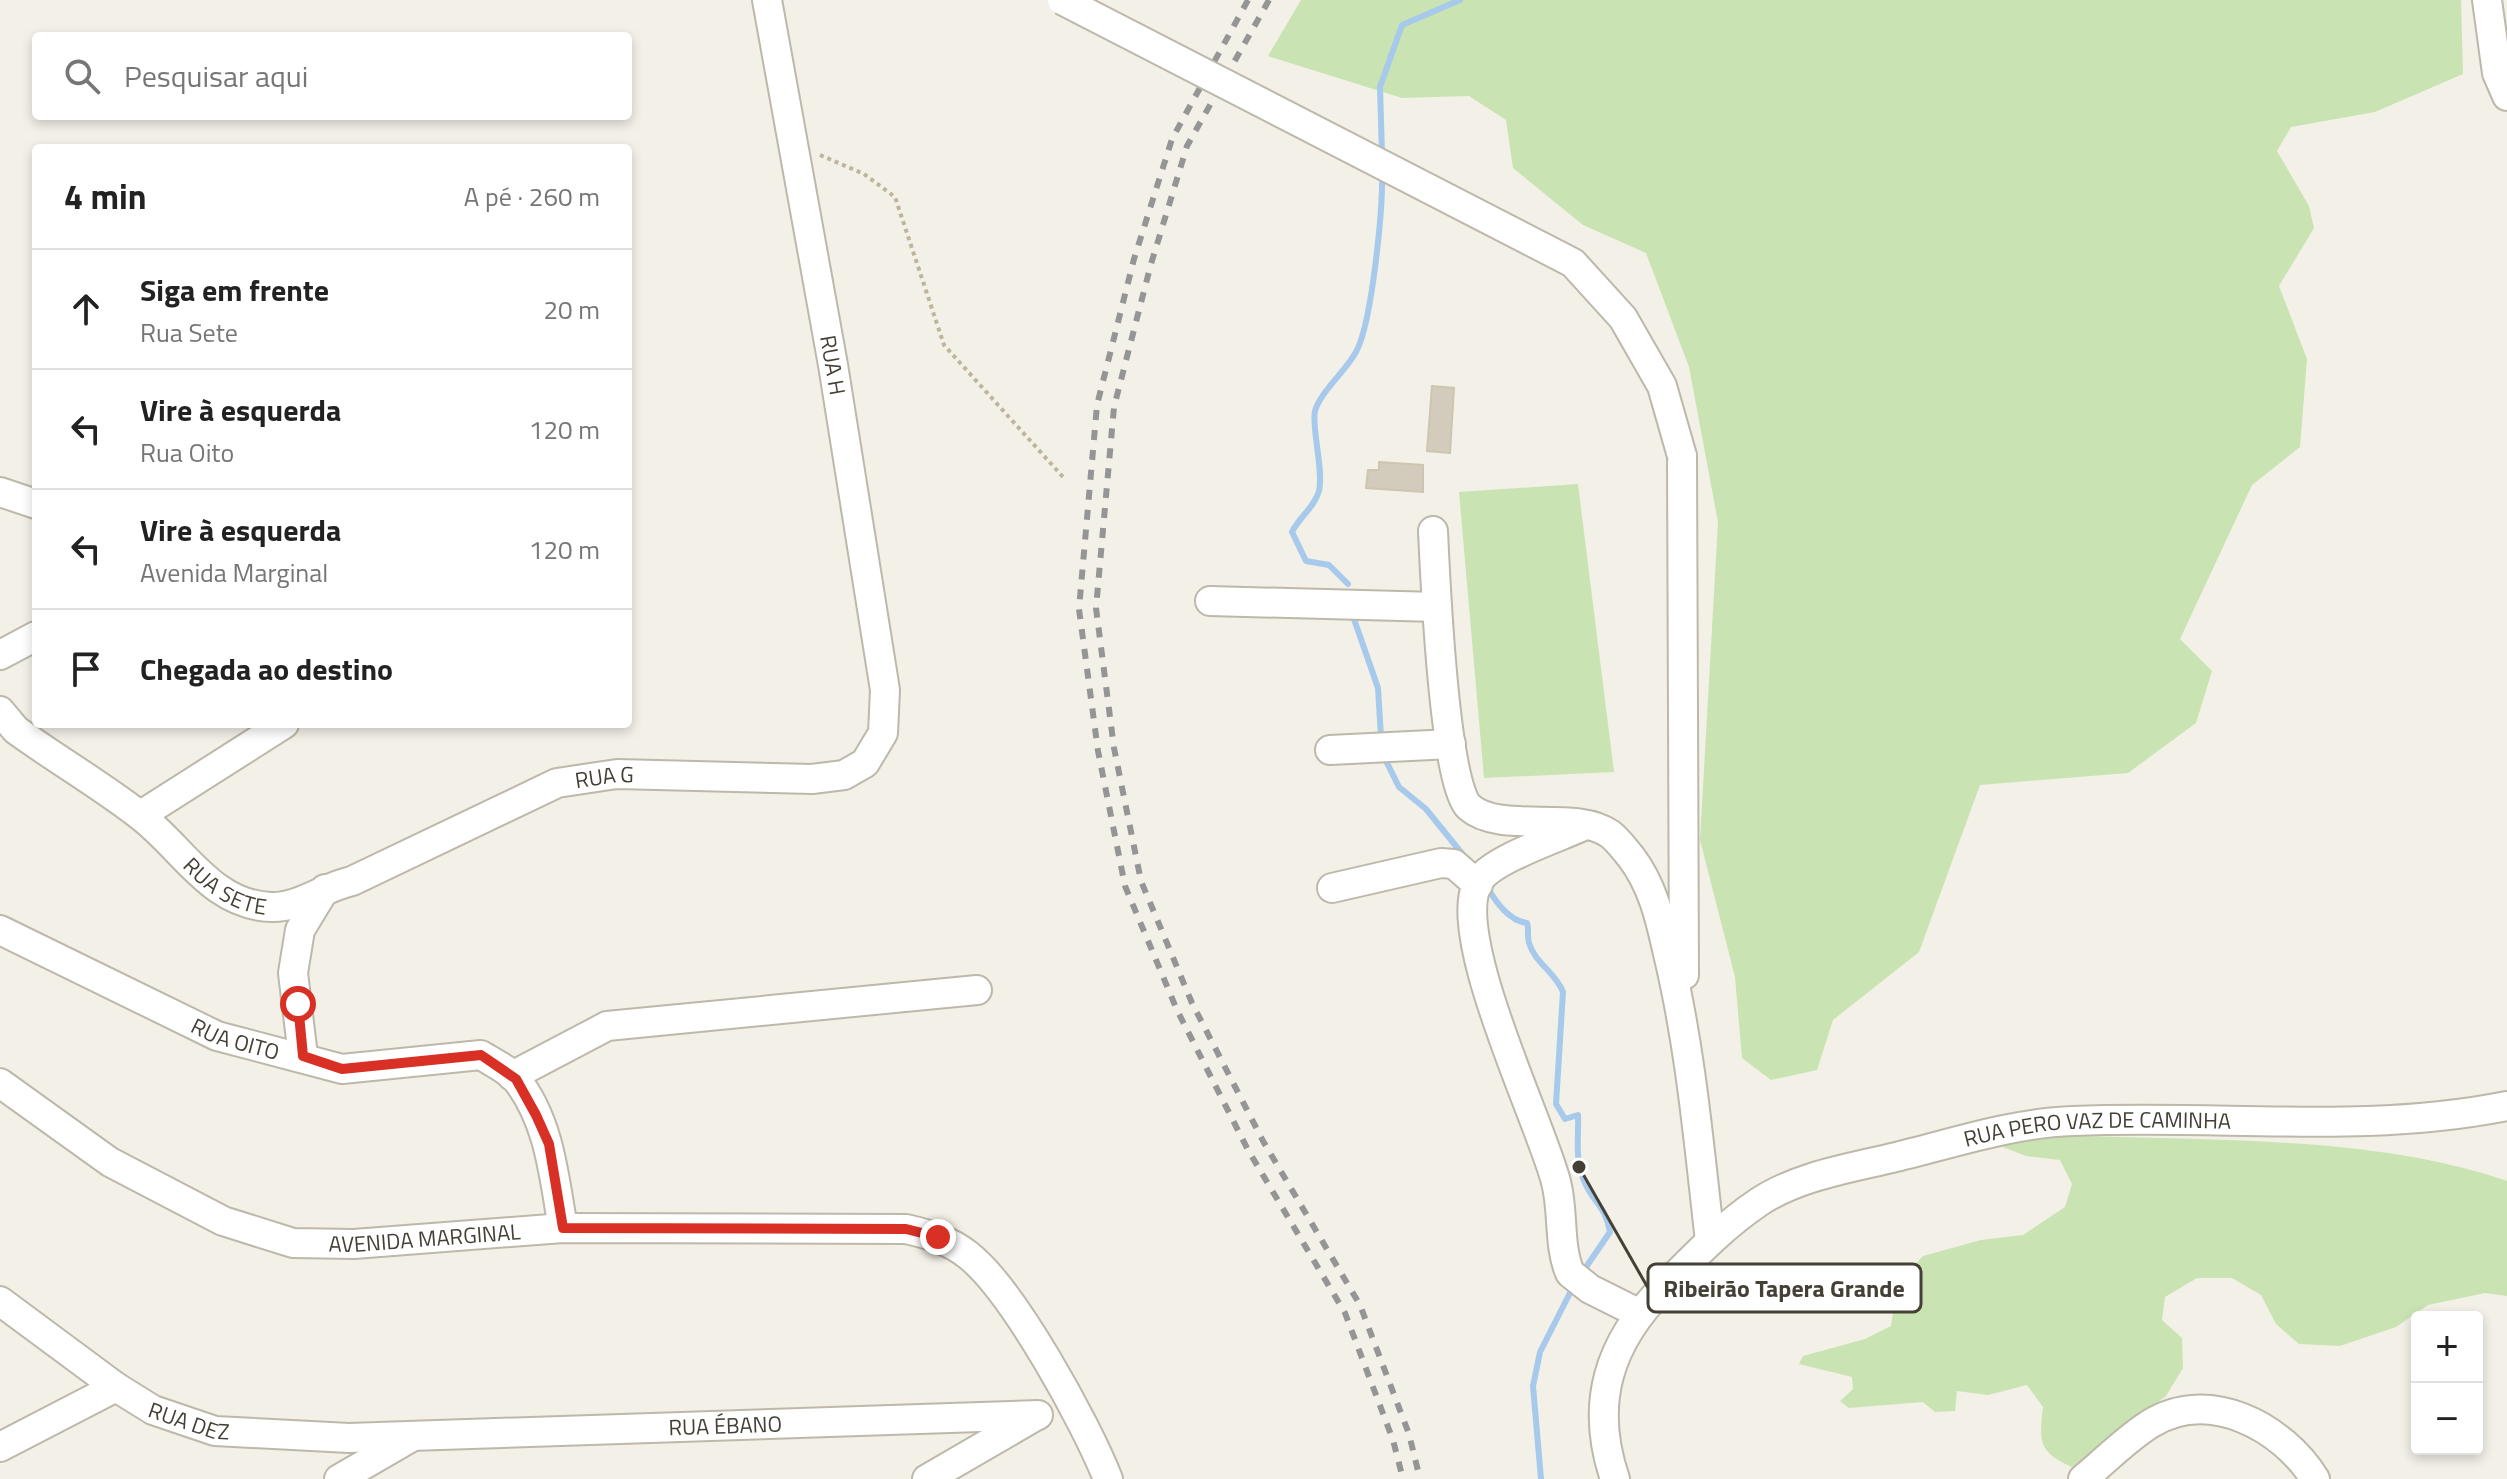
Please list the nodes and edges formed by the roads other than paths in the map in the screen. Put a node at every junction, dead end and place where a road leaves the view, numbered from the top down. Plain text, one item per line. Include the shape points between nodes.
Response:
1 (767, 0) edge
2 (1062, 0) edge
3 (2487, 0) edge
4 (2507, 96) edge
5 (0, 492) edge
6 (32, 503) edge
7 (1433, 531) dead end
8 (1210, 601) dead end
9 (1437, 607) junction
10 (32, 638) edge
11 (0, 655) edge
12 (0, 711) edge
13 (278, 728) edge
14 (883, 733) joint
15 (1451, 744) junction
16 (1330, 750) dead end
17 (141, 815) junction
18 (1584, 826) junction
19 (1478, 885) junction
20 (327, 887) junction
21 (1332, 888) dead end
22 (0, 930) edge
23 (977, 990) dead end
24 (1685, 1024) junction
25 (303, 1056) junction
26 (512, 1076) junction
27 (0, 1083) edge
28 (2507, 1106) edge
29 (563, 1228) junction
30 (1710, 1241) junction
31 (0, 1301) edge
32 (1640, 1314) junction
33 (116, 1387) junction
34 (1073, 1406) junction
35 (1038, 1415) junction
36 (414, 1435) junction
37 (0, 1447) edge
38 (2297, 1467) edge
39 (339, 1479) edge
40 (927, 1479) edge
41 (1108, 1479) edge
42 (1615, 1479) edge
43 (2083, 1479) edge
44 (2315, 1479) edge

1 - 14 street, RUA H via 864,546 885,690
2 - 24 street, bridge via 1573,263 1623,318 1662,386 1682,456
3 - 4 street via 2497,73
5 - 6 street
7 - 9 street
8 - 9 street
9 - 15 street
10 - 11 street
12 - 17 street, RUA SETE via 16,730
13 - 17 street
14 - 20 street, RUA G via 865,763 844,775 812,779 617,774 557,783 352,881
15 - 16 street
15 - 18 street via 1460,794 1468,806 1485,816
17 - 20 street, RUA SETE via 210,884 238,901 289,907
18 - 19 street via 1494,867
18 - 24 street via 1610,834 1649,886
19 - 21 street via 1454,864 1441,863
19 - 32 street via 1473,898 1480,963 1556,1180 1580,1281
20 - 25 street via 300,930 293,973
22 - 25 street, RUA OITO via 217,1036
23 - 26 street via 607,1026
24 - 30 street
25 - 26 street, RUA OITO via 342,1069 481,1055
26 - 29 street, RUA OITO via 549,1144
27 - 29 street, AVENIDA MARGINAL via 110,1162 223,1221 293,1243 354,1244
28 - 30 street, RUA PERO VAZ DE CAMINHA via 2378,1123 2041,1123 1827,1174 1760,1201
29 - 34 street, AVENIDA MARGINAL via 906,1229 938,1237 969,1256 1008,1301
30 - 32 street, RUA PERO VAZ DE CAMINHA
31 - 33 street, RUA DEZ
32 - 42 street, RUA PERO VAZ DE CAMINHA via 1606,1379 1603,1420
33 - 36 street, RUA DEZ via 153,1410 215,1431 301,1437
33 - 37 street
34 - 35 street
34 - 41 street, AVENIDA MARGINAL
35 - 36 street, RUA ÉBANO
35 - 40 street
36 - 39 street
38 - 43 street via 2251,1421 2220,1410 2192,1409 2152,1422
38 - 44 street

